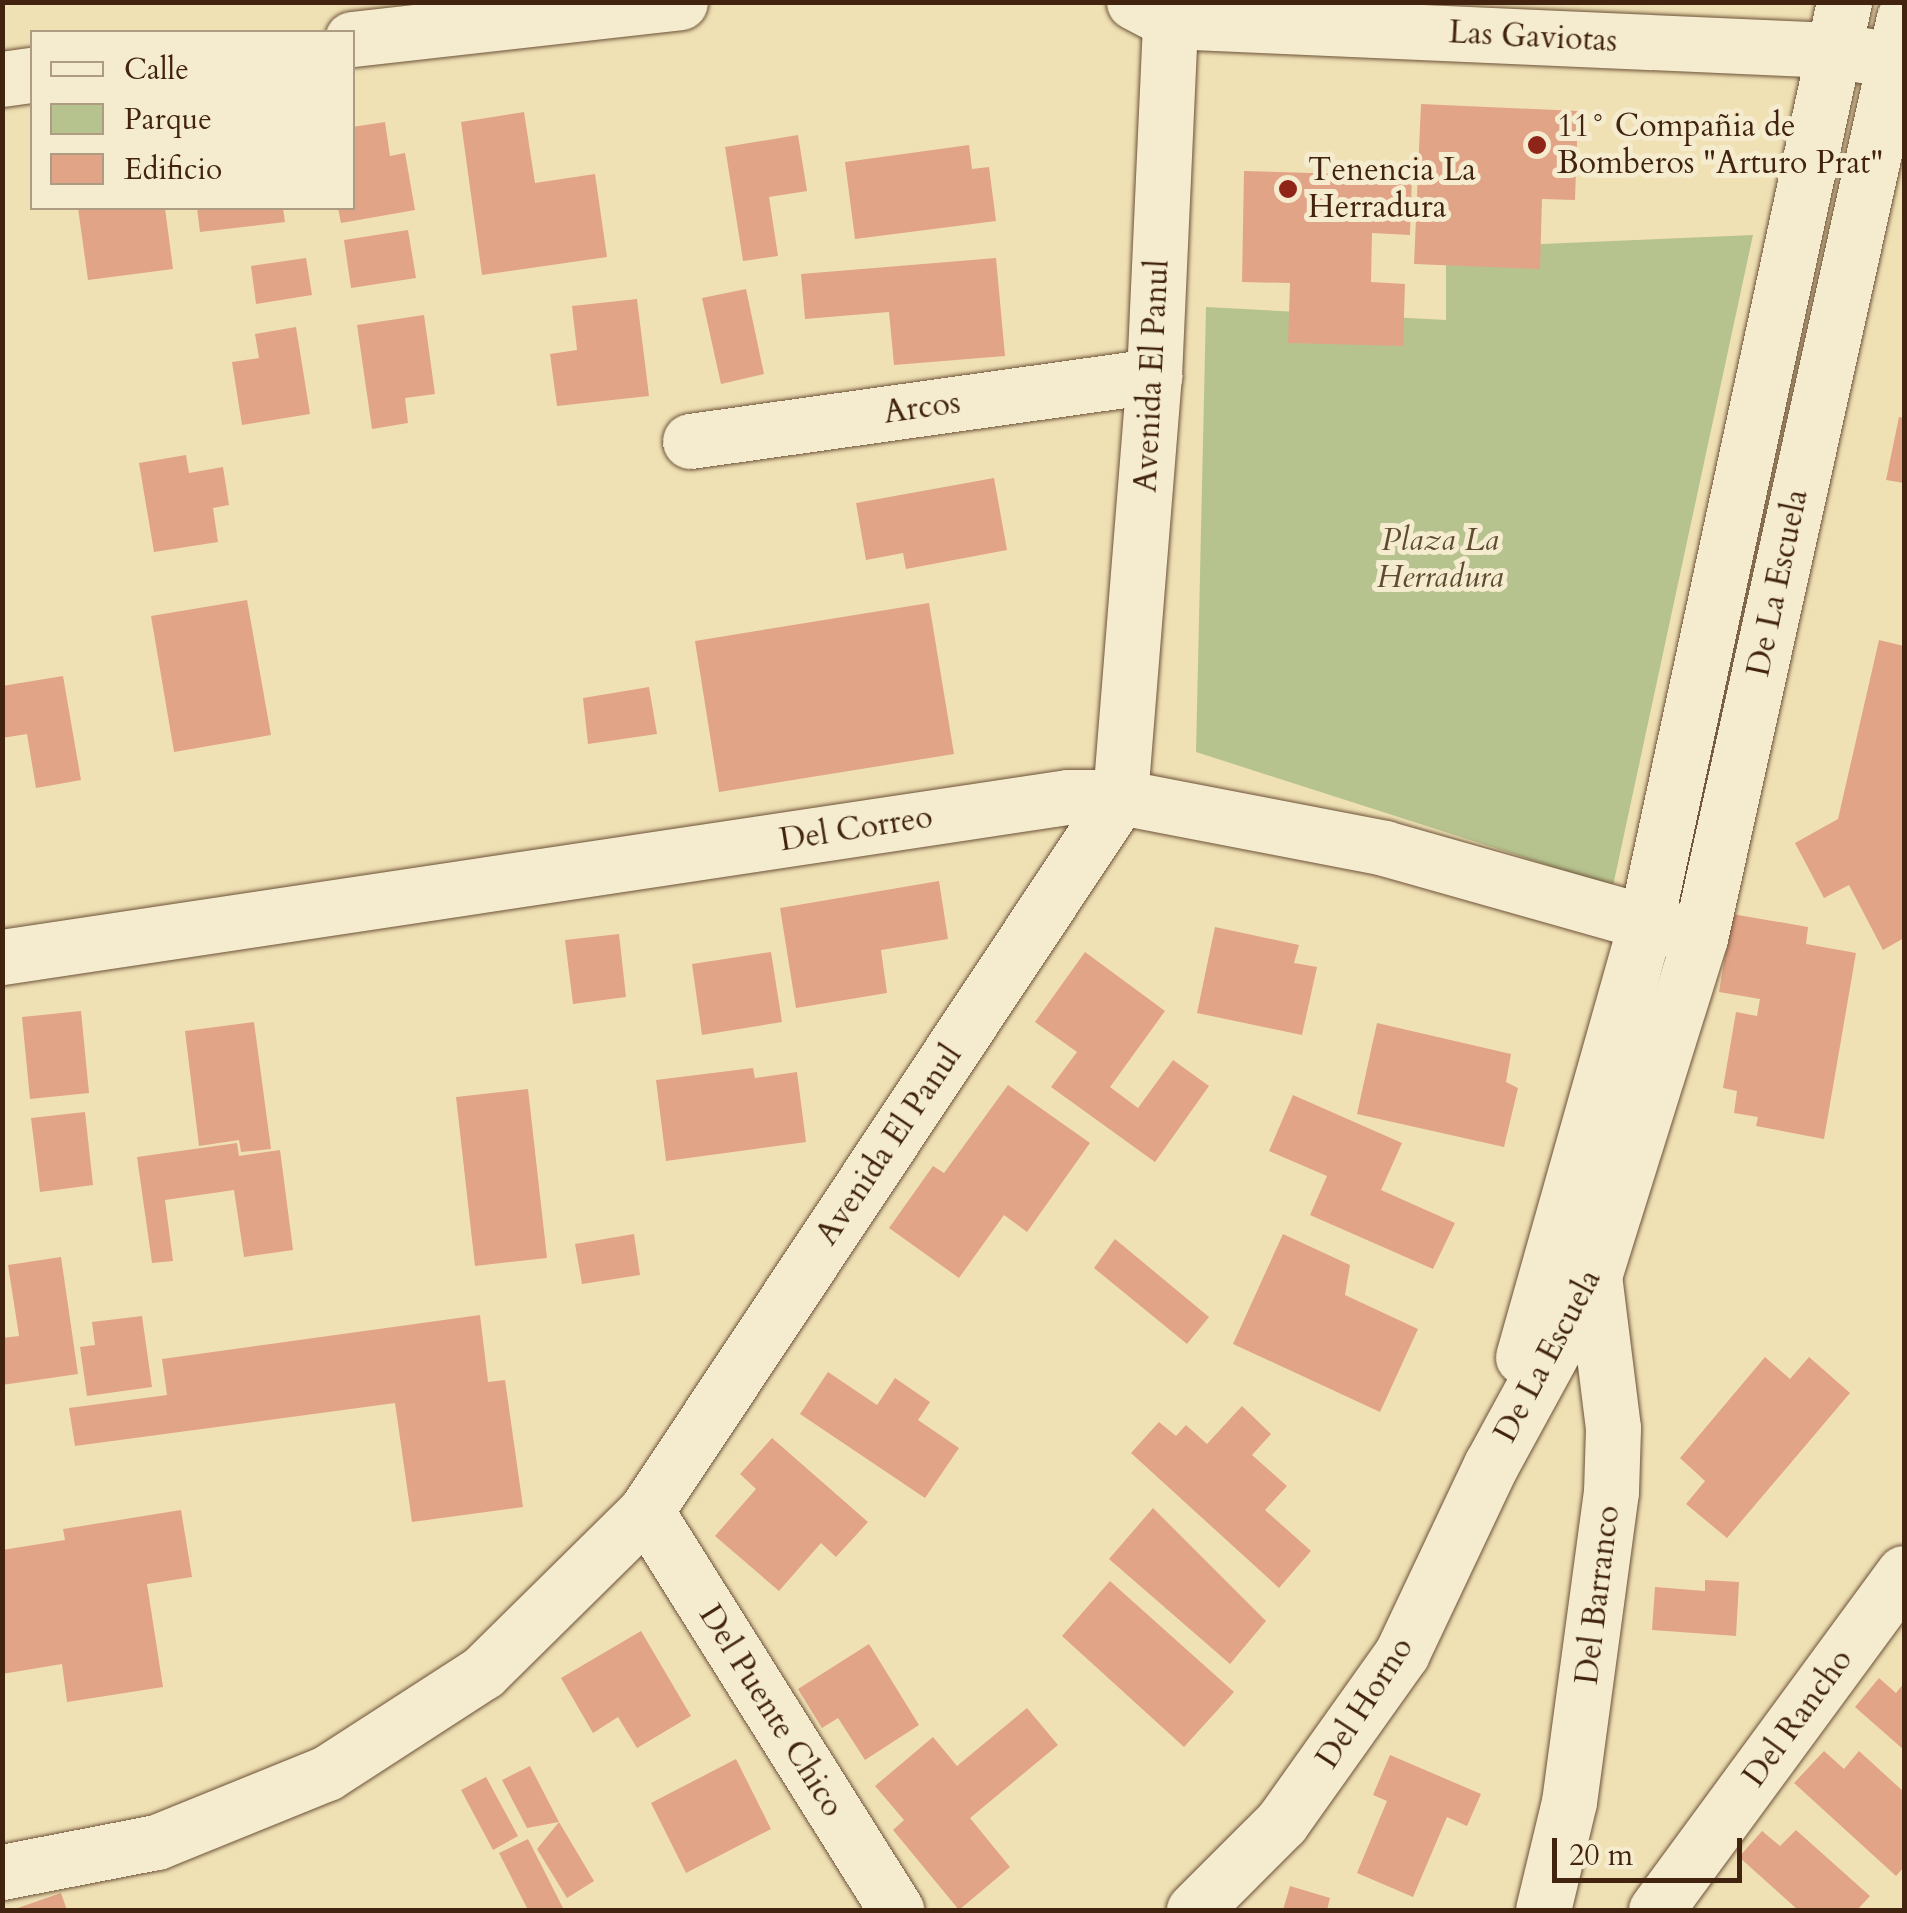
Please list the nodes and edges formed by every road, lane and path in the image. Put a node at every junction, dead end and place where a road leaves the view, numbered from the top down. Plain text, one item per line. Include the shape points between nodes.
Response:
1 (680, 2) edge
2 (1152, 12) edge
3 (1838, 26) edge
4 (1899, 39) edge
5 (355, 40) edge
6 (30, 76) edge
7 (2, 79) edge
8 (1154, 376) junction
9 (690, 441) dead end
10 (1120, 797) junction
11 (1646, 922) junction
12 (1700, 938) junction
13 (2, 956) edge
14 (1594, 1276) junction
15 (1490, 1465) junction
16 (646, 1511) junction
17 (1904, 1573) edge
18 (2, 1872) edge
19 (896, 1910) edge
20 (1194, 1910) edge
21 (1543, 1910) edge
22 (1656, 1910) edge

1 - 5 street
2 - 3 street, Las Gaviotas
2 - 8 street, Avenida El Panul
3 - 4 street, Las Gaviotas
3 - 11 street, De La Escuela
4 - 12 street, De La Escuela
6 - 7 street
8 - 9 street, Arcos
8 - 10 street, Avenida El Panul
10 - 11 street, Del Correo via 1384,848
10 - 13 street, Del Correo via 1068,797
10 - 16 street, Avenida El Panul
11 - 12 street, Del Correo
11 - 15 street, De La Escuela
12 - 14 street, De La Escuela
14 - 15 street, De La Escuela
14 - 21 street, Del Barranco via 1613,1428 1611,1492 1569,1802
15 - 20 street, Del Horno via 1434,1592 1346,1740 1282,1822
16 - 18 street, Avenida El Panul via 484,1672 327,1773 156,1842
16 - 19 street, Del Puente Chico
17 - 22 street, Del Rancho

